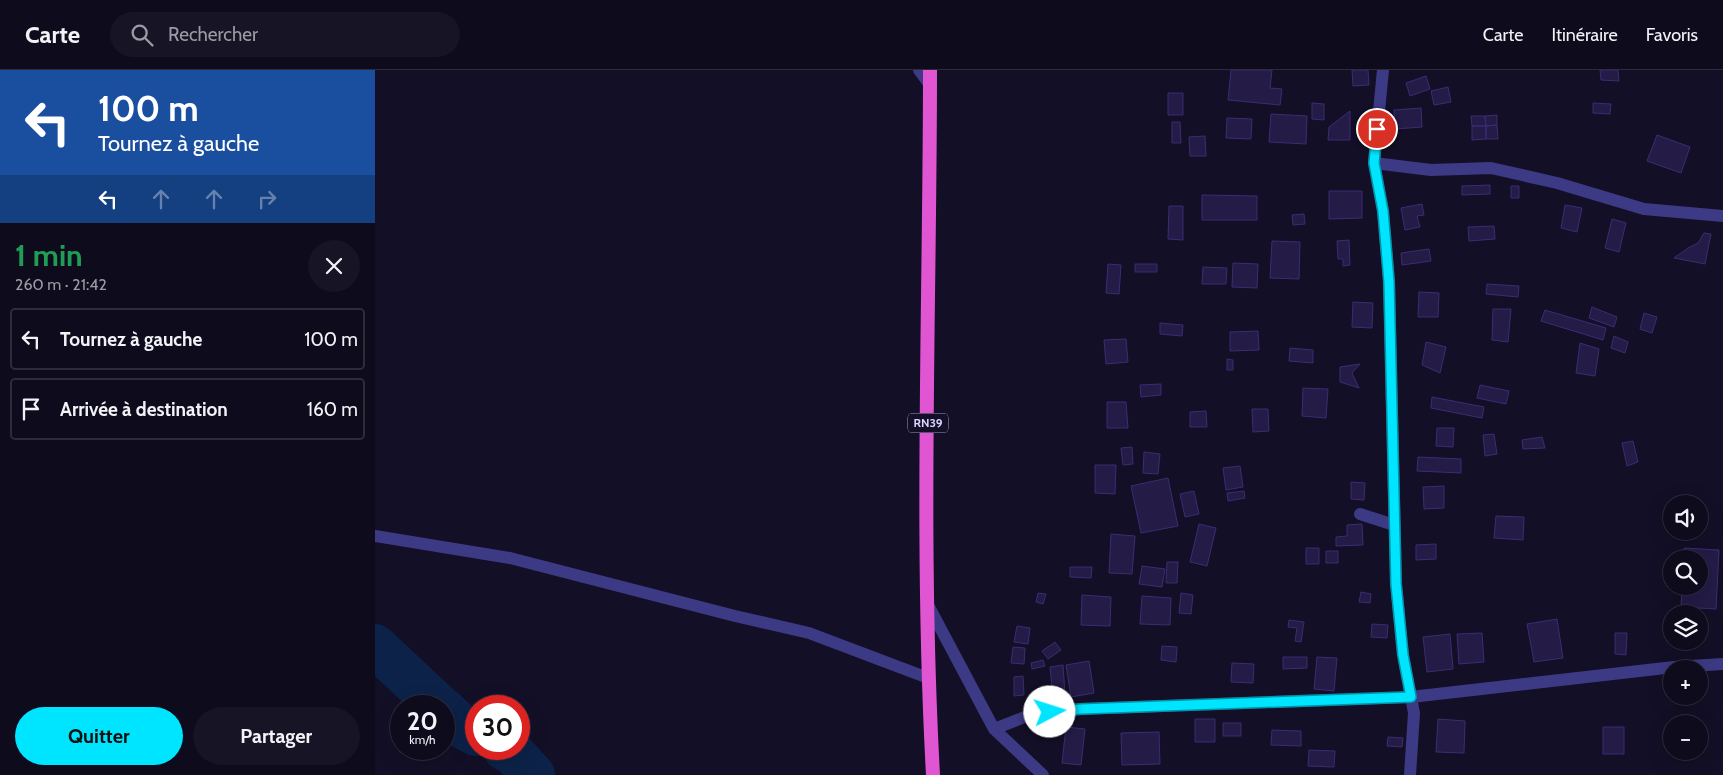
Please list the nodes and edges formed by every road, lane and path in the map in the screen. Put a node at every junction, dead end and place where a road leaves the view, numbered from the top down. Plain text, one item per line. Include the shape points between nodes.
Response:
1 (919, 70) edge
2 (930, 70) edge
3 (1383, 70) edge
4 (930, 85) junction
5 (1374, 163) junction
6 (1723, 216) edge
7 (1360, 514) dead end
8 (1394, 526) junction
9 (375, 536) edge
10 (927, 603) junction
11 (1723, 664) edge
12 (928, 678) junction
13 (1411, 697) junction
14 (994, 729) junction
15 (933, 775) edge
16 (1043, 775) edge
17 (1410, 775) edge

1 - 4 street
2 - 4 highway, RN39
3 - 5 street
4 - 10 highway, RN39
5 - 6 street via 1431,170 1491,168 1644,210
5 - 8 street via 1383,211 1389,282
7 - 8 street
8 - 13 street via 1397,602
9 - 12 street via 510,558 809,633
10 - 12 highway, RN39
10 - 14 street
11 - 13 street
12 - 15 highway, RN39
13 - 14 street via 1081,709 1035,713
13 - 17 street via 1414,713
14 - 16 street

